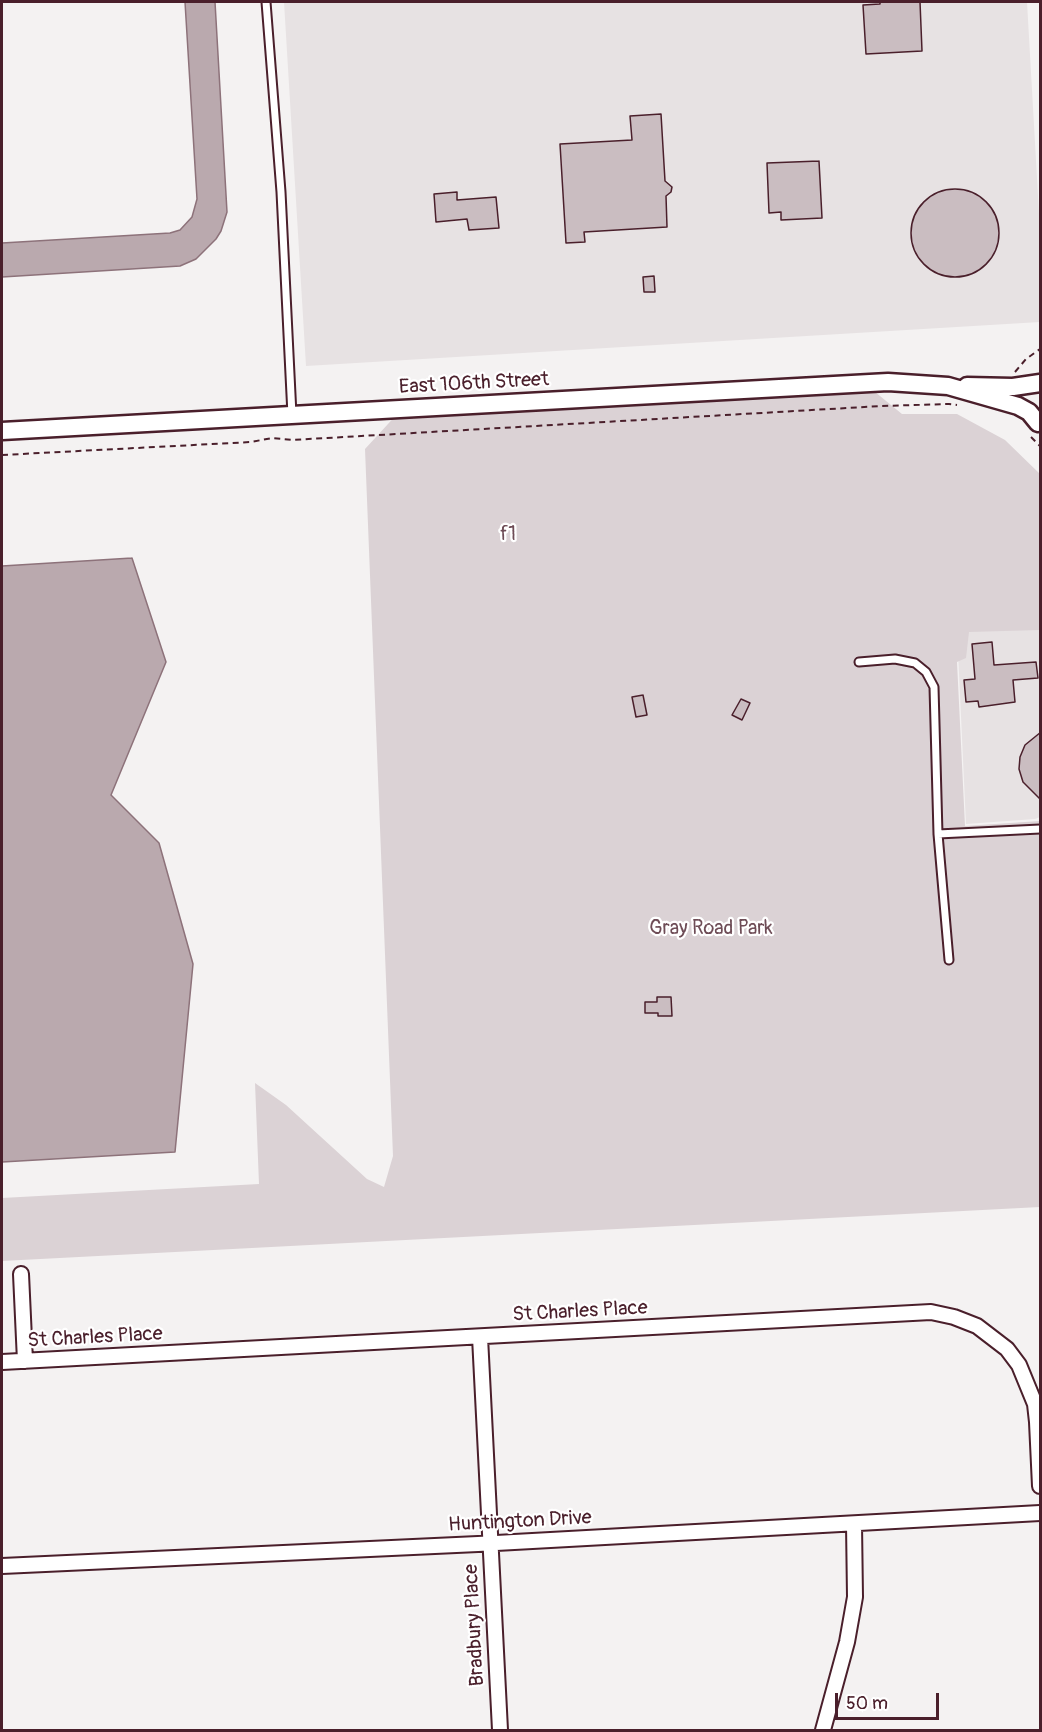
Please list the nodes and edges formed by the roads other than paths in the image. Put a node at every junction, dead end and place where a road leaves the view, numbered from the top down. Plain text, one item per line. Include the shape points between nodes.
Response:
1 (266, 2) edge
2 (1041, 384) edge
3 (948, 386) junction
4 (292, 416) junction
5 (1036, 428) edge
6 (2, 431) edge
7 (859, 662) dead end
8 (1041, 829) edge
9 (938, 834) junction
10 (949, 960) dead end
11 (21, 1274) dead end
12 (480, 1337) junction
13 (25, 1361) junction
14 (2, 1362) edge
15 (1041, 1486) edge
16 (1041, 1513) edge
17 (854, 1524) junction
18 (491, 1544) junction
19 (2, 1566) edge
20 (500, 1731) edge
21 (823, 1731) edge

1 - 4 lane via 281,192
2 - 3 street, East 106th Street
2 - 5 street via 1034,405
3 - 4 street, East 106th Street via 870,382
3 - 5 street, East 106th Street via 1018,406 1029,412
4 - 6 street, East 106th Street
7 - 9 lane via 895,659 915,663 926,672 934,687
8 - 9 lane
9 - 10 lane
11 - 13 street
12 - 13 street, St Charles Place
12 - 15 street, St Charles Place via 890,1313 930,1312 954,1317 977,1326 1007,1349 1019,1365 1035,1404
12 - 18 street, Bradbury Place
13 - 14 street, St Charles Place
16 - 17 street, Huntington Drive
17 - 18 street, Huntington Drive
17 - 21 street via 855,1597
18 - 19 street, Huntington Drive
18 - 20 street, Bradbury Place

